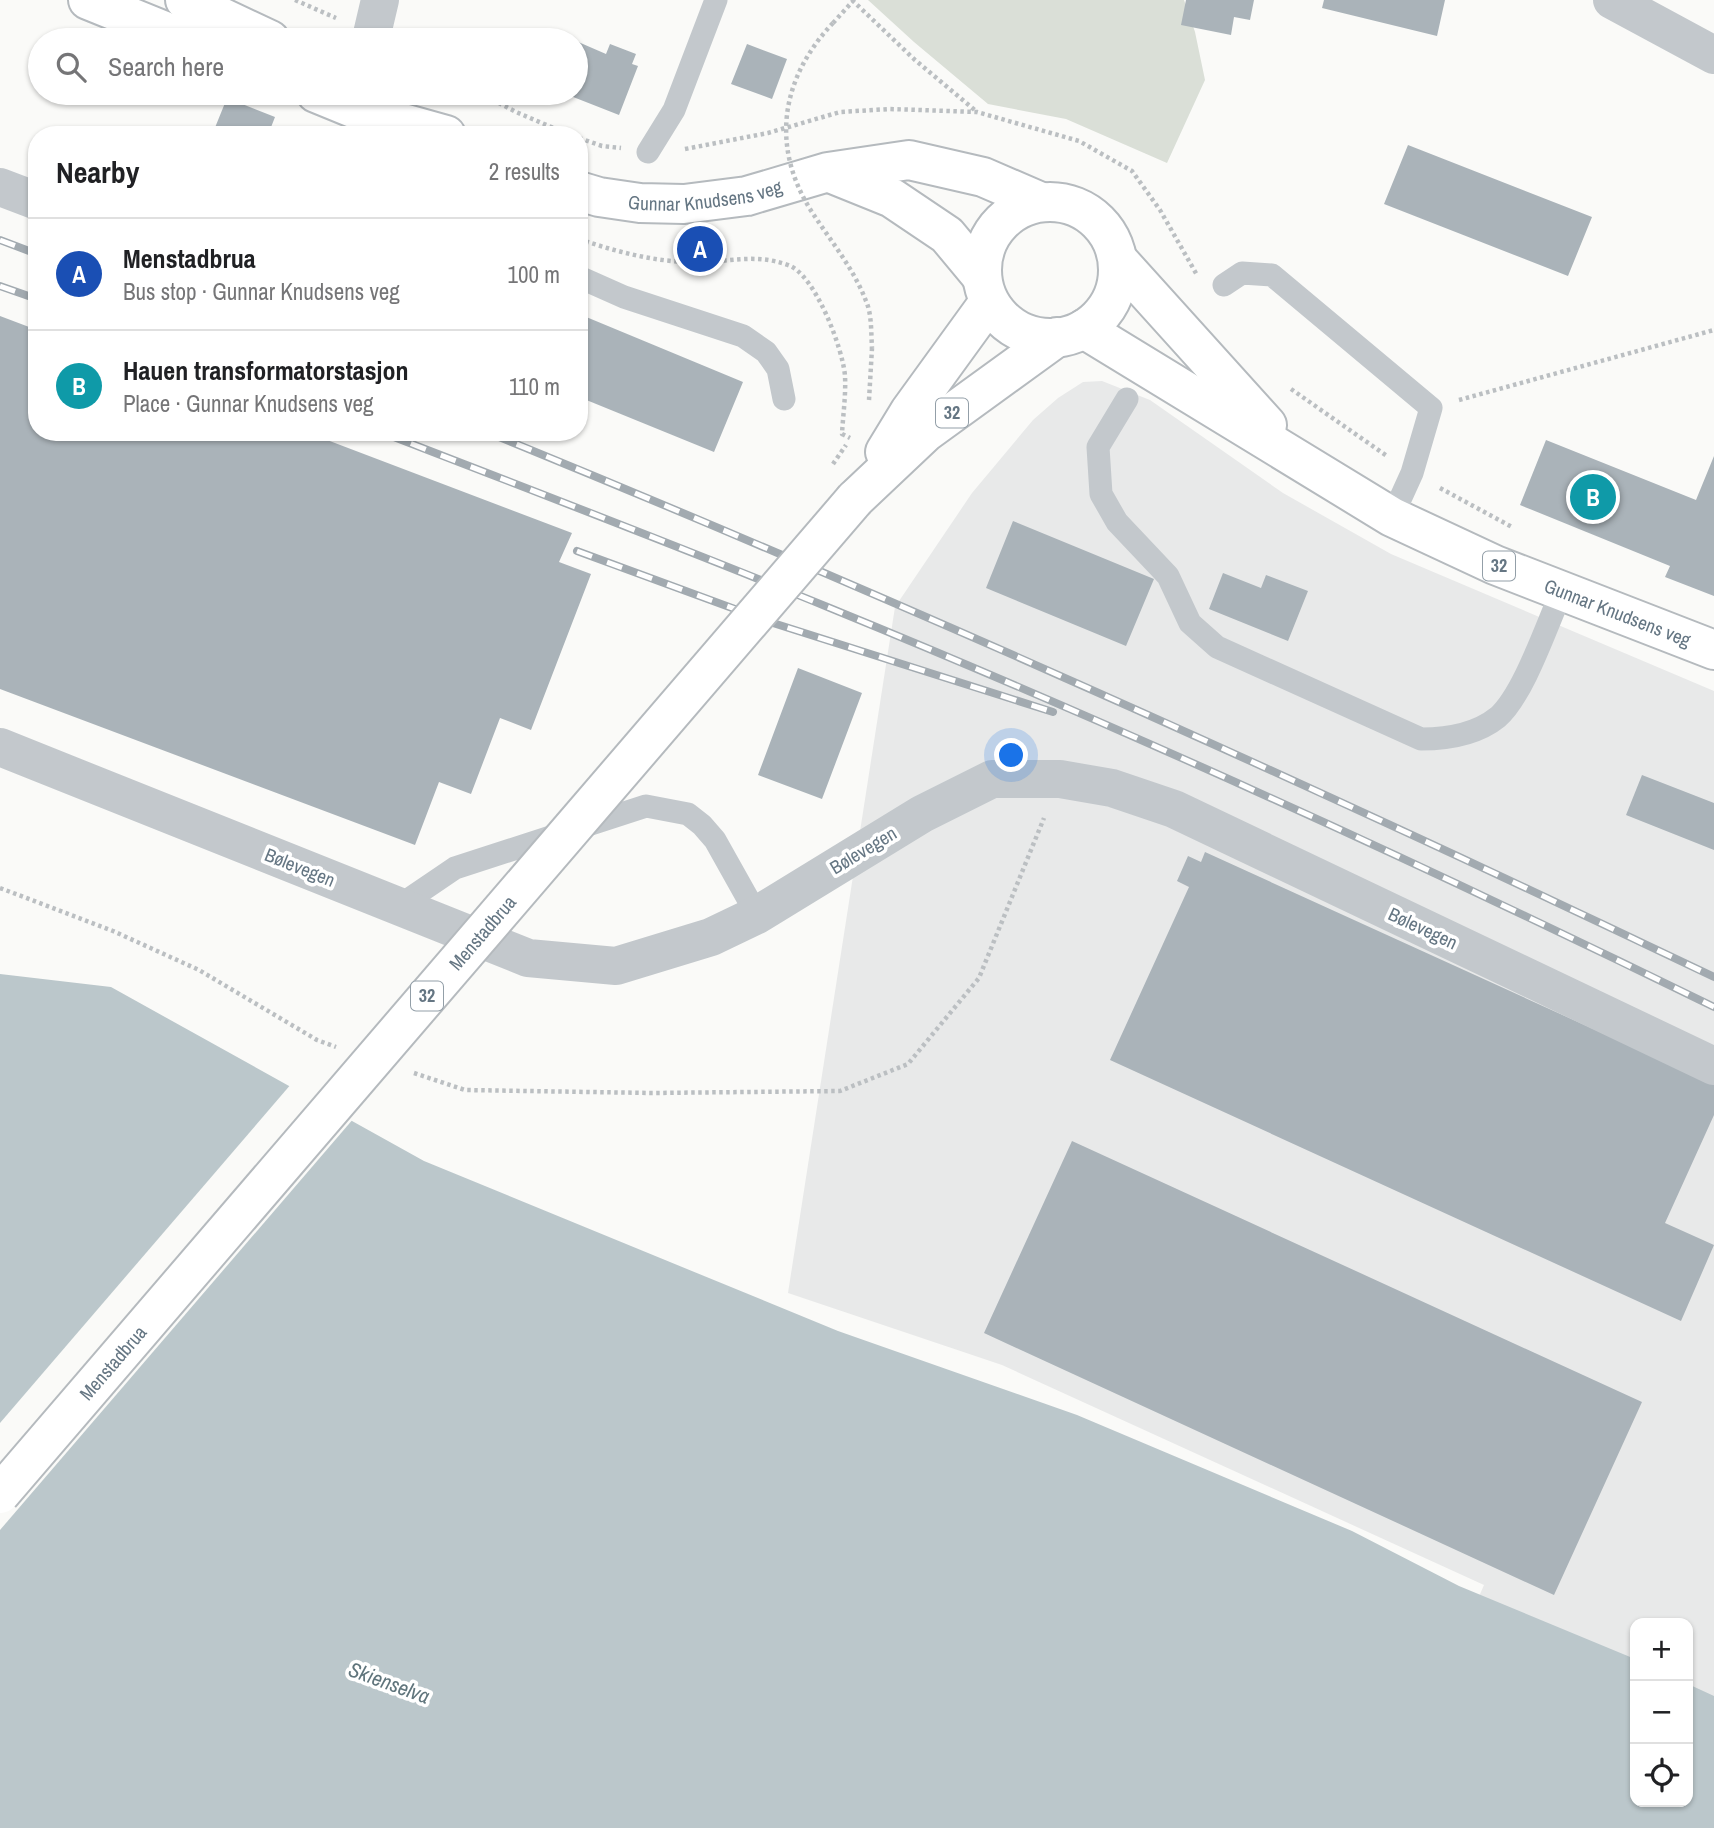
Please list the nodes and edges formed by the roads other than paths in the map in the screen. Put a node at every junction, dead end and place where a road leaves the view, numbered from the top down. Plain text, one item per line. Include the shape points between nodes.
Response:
1 (88, 0) edge
2 (185, 0) edge
3 (716, 0) edge
4 (1612, 0) edge
5 (157, 28) edge
6 (244, 28) edge
7 (1714, 55) edge
8 (345, 105) edge
9 (398, 105) edge
10 (414, 126) edge
11 (432, 126) edge
12 (648, 152) road end
13 (828, 172) junction
14 (0, 187) edge
15 (588, 194) edge
16 (28, 198) edge
17 (1041, 202) junction
18 (1118, 260) junction
19 (588, 281) edge
20 (1224, 285) dead end
21 (986, 289) junction
22 (1071, 333) junction
23 (784, 398) dead end
24 (1127, 399) dead end
25 (1297, 457) junction
26 (855, 499) junction
27 (1392, 517) junction
28 (1562, 591) junction
29 (1714, 650) edge
30 (0, 747) edge
31 (399, 906) junction
32 (757, 915) junction
33 (1714, 1066) edge
34 (0, 1494) edge

1 - 5 main road
2 - 6 main road
3 - 12 lane via 674,110
4 - 7 street
8 - 10 main road
9 - 11 main road
13 - 15 main road, Gunnar Knudsens veg / 32 via 747,196 684,204 640,203
13 - 17 main road, Gunnar Knudsens veg / 32 via 909,160 983,177
13 - 21 main road, 32 via 892,198 947,236
14 - 16 street
17 - 18 main road, 32 via 1068,204 1092,215 1109,235
17 - 21 main road, 32 via 1016,211 996,228 984,251
18 - 22 main road, 32 via 1116,287 1106,310
18 - 25 main road, Gunnar Knudsens veg / 32
19 - 23 lane via 743,336 766,352 778,369
20 - 27 lane via 1242,273 1272,275 1431,408 1412,473
21 - 22 main road, 32 via 1006,322 1030,335
21 - 26 main road, Menstadbrua / 32
22 - 25 main road, Gunnar Knudsens veg / 32
22 - 26 main road, Menstadbrua / 32 via 926,432
24 - 28 lane via 1098,447 1101,494 1116,522 1168,576 1190,623 1217,647 1421,739 1445,739 1498,716 1518,690
25 - 27 main road, Gunnar Knudsens veg / 32
26 - 34 main road, Menstadbrua / 32, bridge
27 - 28 main road, Gunnar Knudsens veg / 32
28 - 29 main road, Gunnar Knudsens veg / 32
30 - 31 street, Bølevegen
31 - 32 street, Bølevegen via 528,958 616,966 711,937
31 - 32 lane via 455,868 646,806 688,814 702,825
32 - 33 street, Bølevegen via 922,814 992,779 1060,779 1112,788 1174,809

